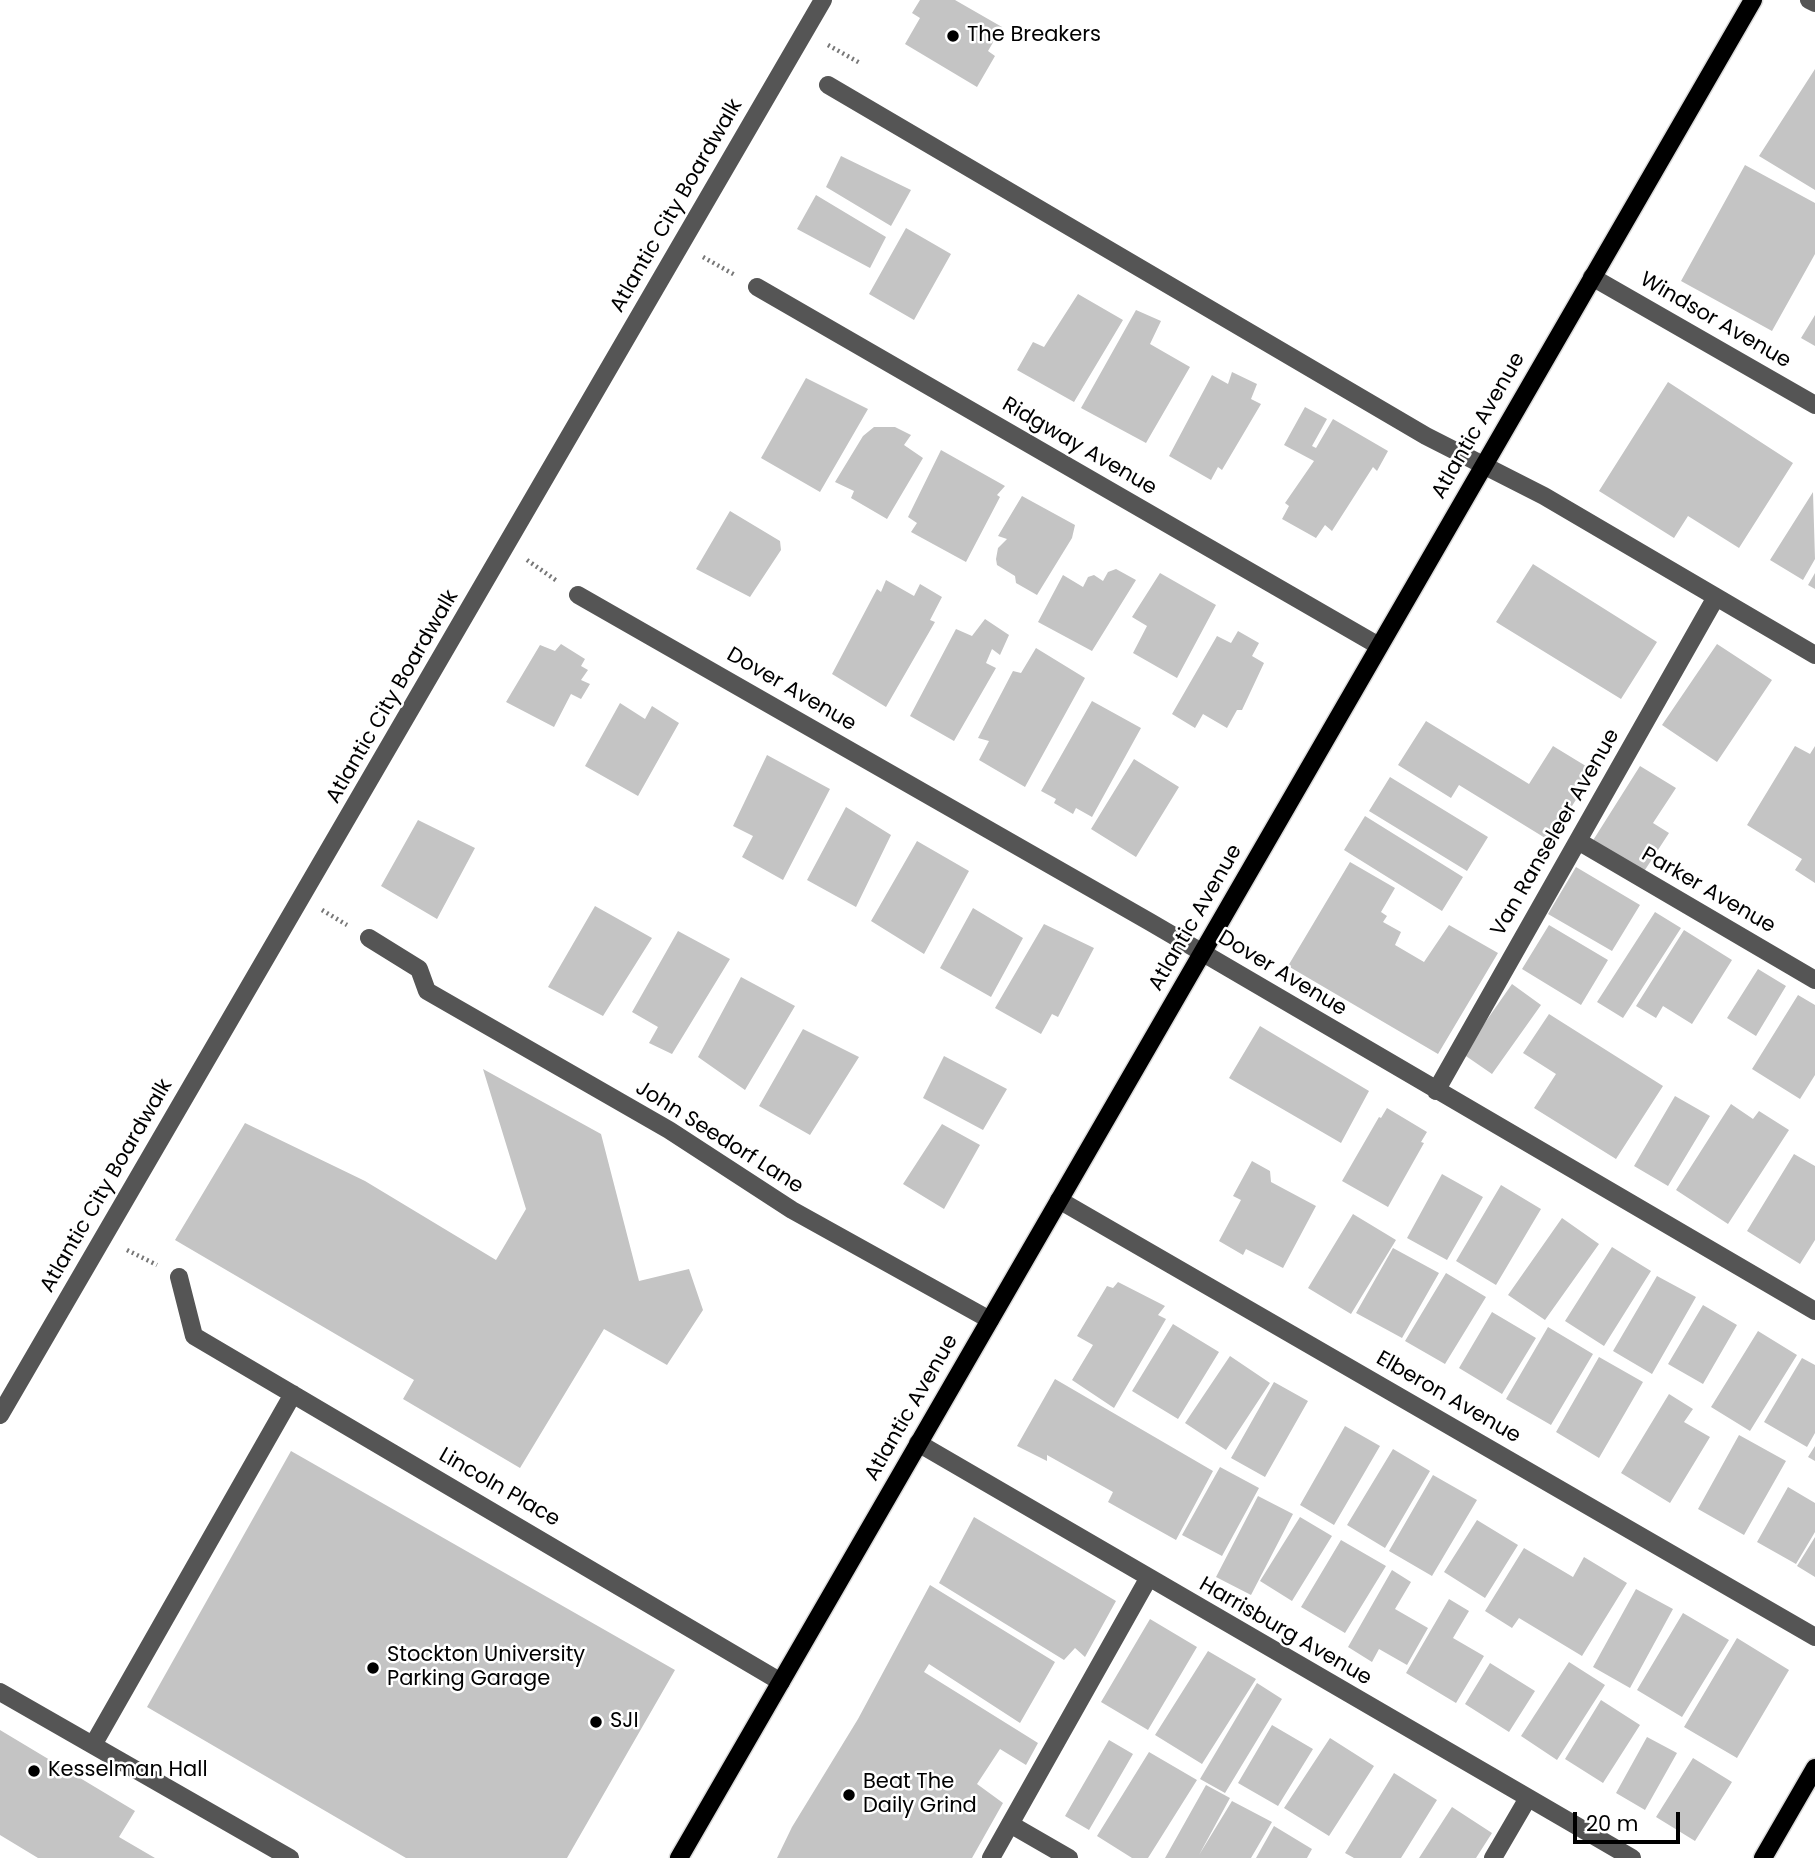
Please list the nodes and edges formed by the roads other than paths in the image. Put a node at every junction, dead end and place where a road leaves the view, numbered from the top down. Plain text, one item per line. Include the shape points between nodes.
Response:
1 (823, 0) edge
2 (1753, 0) edge
3 (1809, 0) edge
4 (1815, 3) edge
5 (828, 85) dead end
6 (1592, 278) junction
7 (757, 287) road end
8 (1815, 405) edge
9 (1482, 466) junction
10 (578, 595) road end
11 (1716, 597) junction
12 (1378, 646) junction
13 (1815, 655) edge
14 (1578, 841) junction
15 (369, 938) road end
16 (1202, 953) junction
17 (1815, 980) edge
18 (1436, 1091) junction
19 (1059, 1200) junction
20 (179, 1277) road end
21 (1813, 1307) edge
22 (990, 1320) junction
23 (293, 1394) junction
24 (0, 1415) edge
25 (918, 1443) junction
26 (1148, 1579) junction
27 (1815, 1636) edge
28 (780, 1682) junction
29 (0, 1692) edge
30 (93, 1745) junction
31 (1815, 1768) edge
32 (1528, 1798) junction
33 (1010, 1824) junction
34 (290, 1858) edge
35 (679, 1858) edge
36 (991, 1858) edge
37 (1069, 1858) edge
38 (1493, 1858) edge
39 (1632, 1858) edge
40 (1763, 1858) edge

1 - 24 street, Atlantic City Boardwalk
2 - 6 main road, Atlantic Avenue
3 - 4 street
5 - 9 street
6 - 8 street, Windsor Avenue
6 - 9 main road, Atlantic Avenue
7 - 12 street, Ridgway Avenue
9 - 11 street via 1545,496
9 - 12 main road, Atlantic Avenue
10 - 16 street, Dover Avenue
11 - 13 street
11 - 14 street, Van Ranseleer Avenue
12 - 16 main road, Atlantic Avenue
14 - 17 street, Parker Avenue
14 - 18 street, Van Ranseleer Avenue
15 - 22 street, John Seedorf Lane via 419,969 426,991 669,1130 792,1210
16 - 18 street, Dover Avenue
16 - 19 main road, Atlantic Avenue
18 - 21 street, Dover Avenue
19 - 22 main road, Atlantic Avenue
19 - 27 street, Elberon Avenue
20 - 23 street, Lincoln Place via 194,1336
22 - 25 main road, Atlantic Avenue
23 - 28 street, Lincoln Place
23 - 30 street
25 - 26 street, Harrisburg Avenue
25 - 28 main road, Atlantic Avenue
26 - 32 street, Harrisburg Avenue
26 - 33 street
28 - 35 main road, Atlantic Avenue
29 - 30 street
30 - 34 street
31 - 40 main road
32 - 38 street
32 - 39 street, Harrisburg Avenue
33 - 36 street
33 - 37 street

